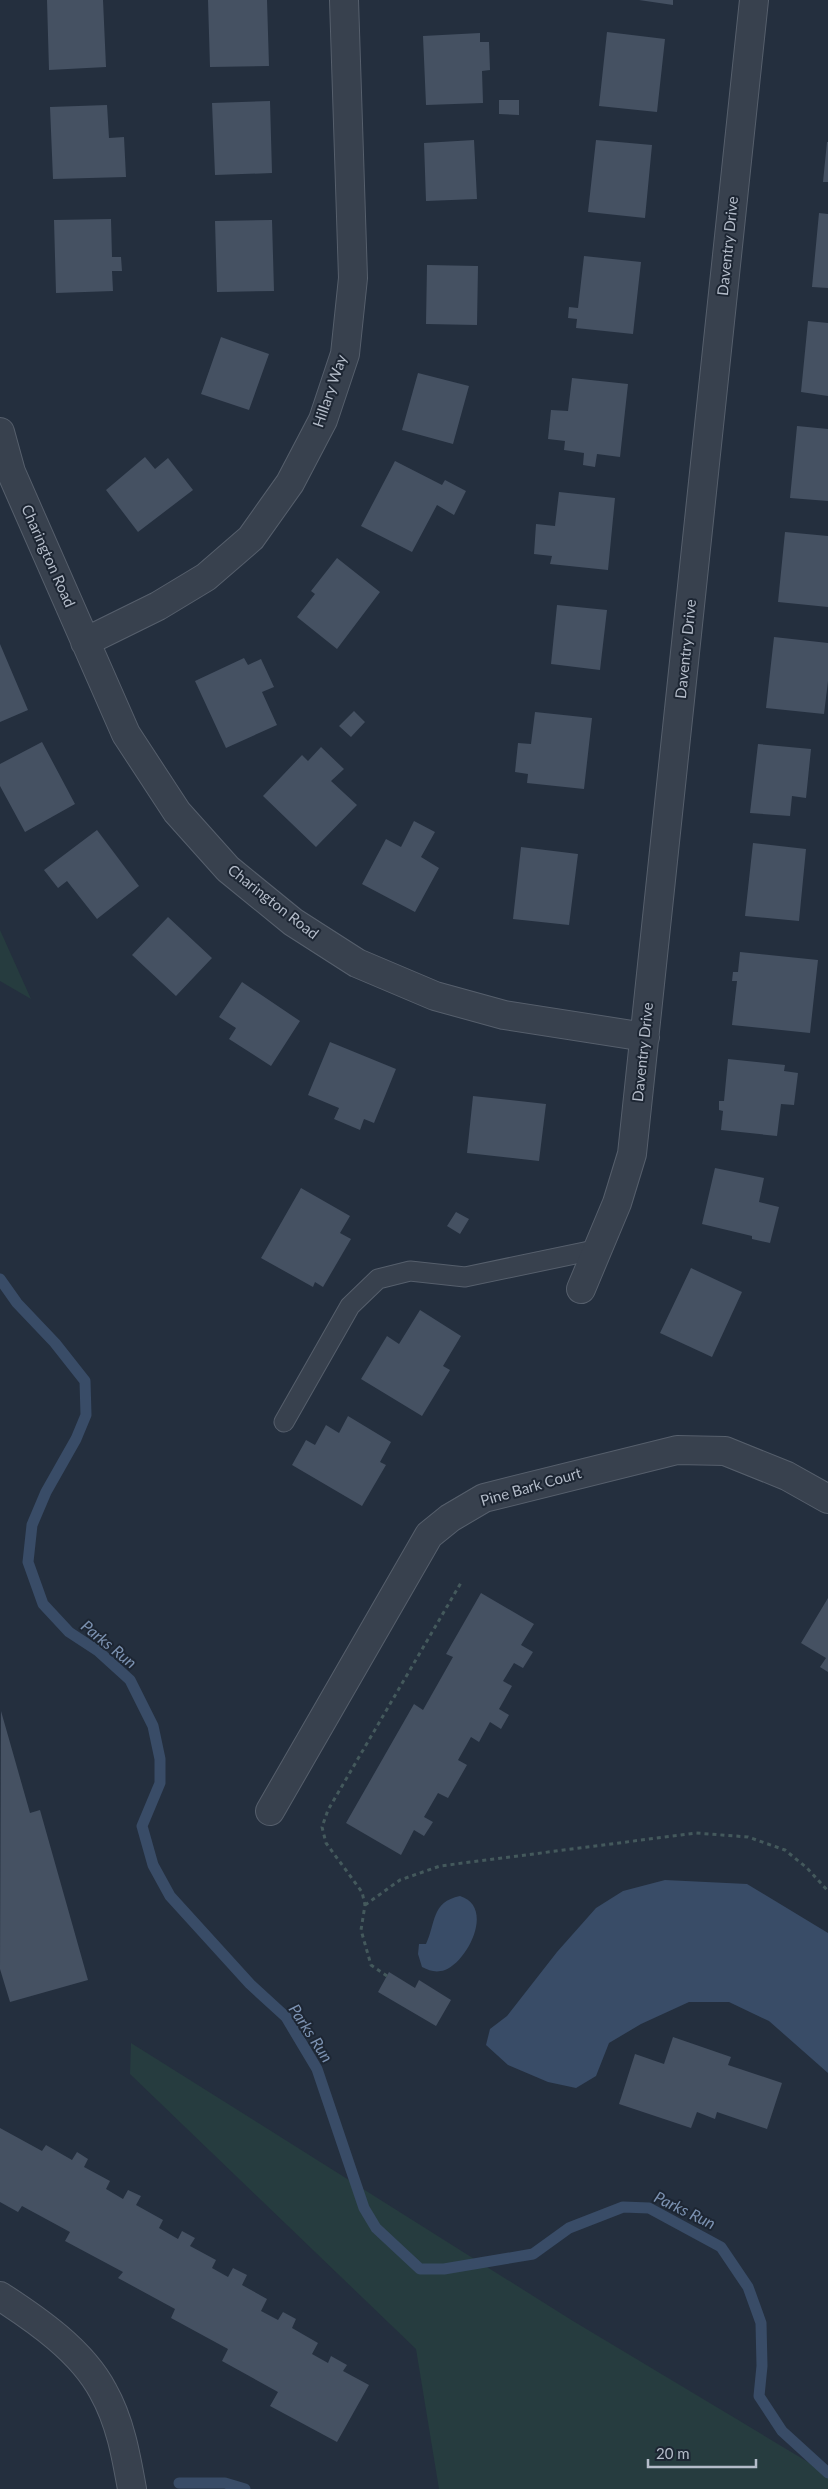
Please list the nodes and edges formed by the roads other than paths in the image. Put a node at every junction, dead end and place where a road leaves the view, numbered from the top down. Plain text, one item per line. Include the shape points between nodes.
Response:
1 (344, 0) edge
2 (754, 0) edge
3 (0, 432) edge
4 (85, 642) junction
5 (645, 1036) junction
6 (599, 1248) junction
7 (581, 1289) dead end
8 (284, 1422) dead end
9 (828, 1499) edge
10 (270, 1811) dead end
11 (0, 2296) edge
12 (132, 2489) edge

1 - 4 street, Hillary Way via 353,278 345,354 323,420 290,483 251,538 206,577 158,606
2 - 5 street, Daventry Drive
3 - 4 street, Charington Road via 11,472
4 - 5 street, Charington Road via 126,734 177,812 228,869 293,922 357,963 435,996 504,1015
5 - 6 street, Daventry Drive via 632,1154
6 - 7 street, Daventry Drive
6 - 8 lane via 465,1278 410,1271 378,1279 350,1306
9 - 10 street, Pine Bark Court via 787,1476 725,1451 677,1450 484,1498 450,1518 429,1536
11 - 12 street via 74,2352 103,2390 124,2442

